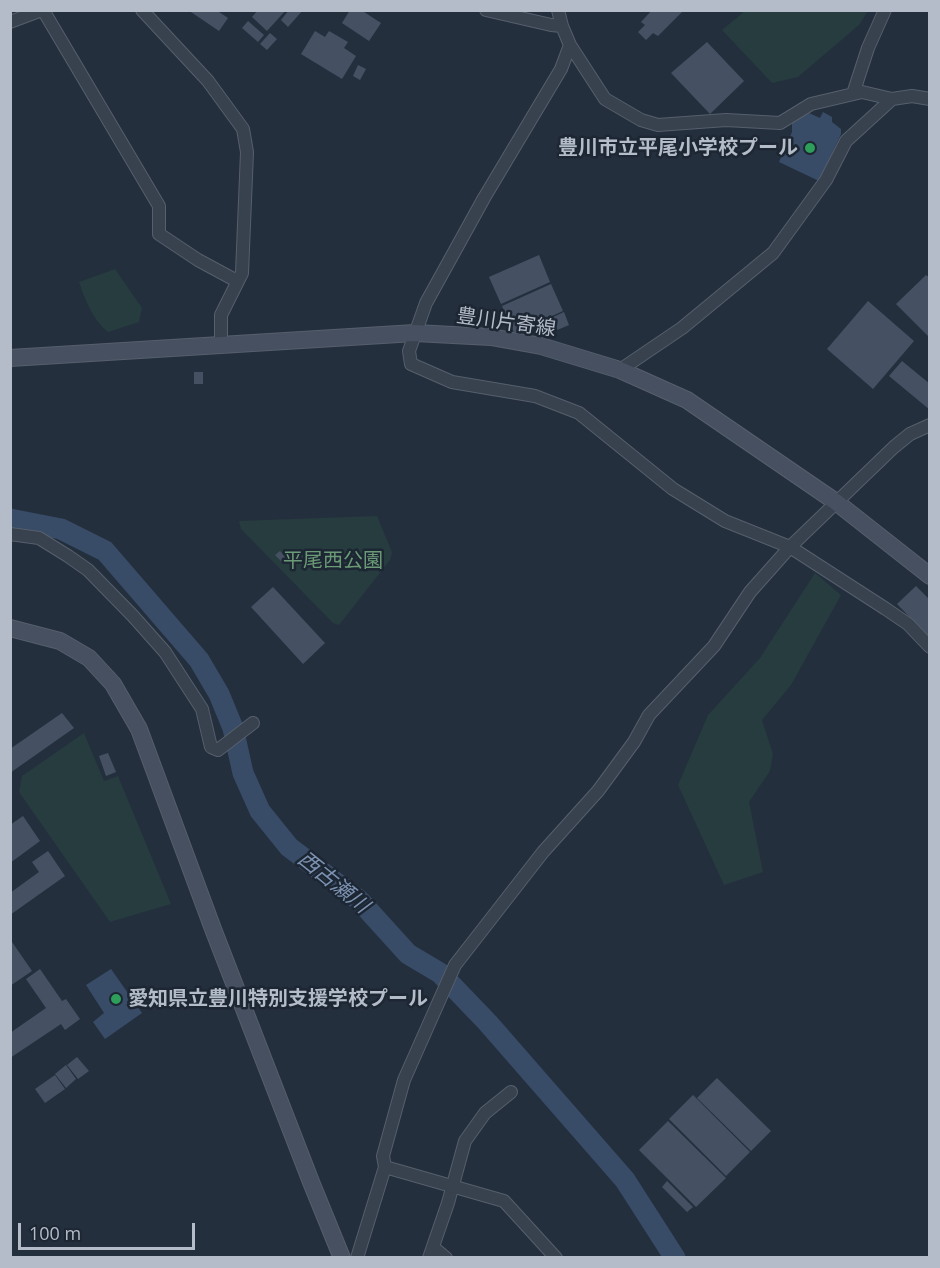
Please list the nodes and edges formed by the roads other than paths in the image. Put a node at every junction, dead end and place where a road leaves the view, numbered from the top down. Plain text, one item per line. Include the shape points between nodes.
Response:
1 (43, 10) edge
2 (142, 10) edge
3 (486, 10) edge
4 (558, 10) edge
5 (885, 10) edge
6 (10, 22) edge
7 (562, 26) junction
8 (570, 45) junction
9 (854, 94) junction
10 (892, 99) junction
11 (930, 99) edge
12 (237, 281) junction
13 (415, 333) junction
14 (221, 346) junction
15 (10, 358) edge
16 (621, 370) junction
17 (930, 425) edge
18 (836, 502) junction
19 (10, 534) edge
20 (790, 547) junction
21 (930, 576) edge
22 (10, 628) edge
23 (930, 647) edge
24 (253, 723) dead end
25 (511, 1092) dead end
26 (385, 1167) junction
27 (452, 1186) junction
28 (431, 1252) edge
29 (342, 1257) edge
30 (357, 1257) edge
31 (446, 1257) edge
32 (556, 1257) edge

1 - 6 street
1 - 12 street via 159,206 159,234
2 - 12 street via 208,81 243,129 247,152 242,273
3 - 7 street
4 - 7 street
5 - 9 street
7 - 8 street
8 - 9 street via 605,99 658,125 726,120 780,123 811,104
8 - 13 street via 561,69 426,303
9 - 10 street via 862,92
10 - 11 street
10 - 16 street via 846,141 826,180 773,253 682,328
12 - 14 street via 221,315
13 - 14 main road, 豊川片寄線
13 - 16 main road, 豊川片寄線 via 541,346
13 - 20 street via 411,364 452,382 535,396 579,413 673,489 725,521
14 - 15 main road, 豊川片寄線
16 - 18 main road, 豊川片寄線 via 687,400
17 - 18 street via 902,440
18 - 20 street
18 - 21 main road, 豊川片寄線
19 - 24 street via 39,538 88,570 133,615 165,652 202,709 211,747 218,750
20 - 23 street via 908,624
20 - 26 street via 750,592 714,646 649,716 598,791 543,852 455,965 404,1080 383,1156
22 - 29 main road via 60,641 89,658 113,684 139,729
25 - 27 street via 485,1113 470,1133
26 - 27 street
26 - 30 street
27 - 28 street
27 - 32 street via 504,1201
28 - 31 street

